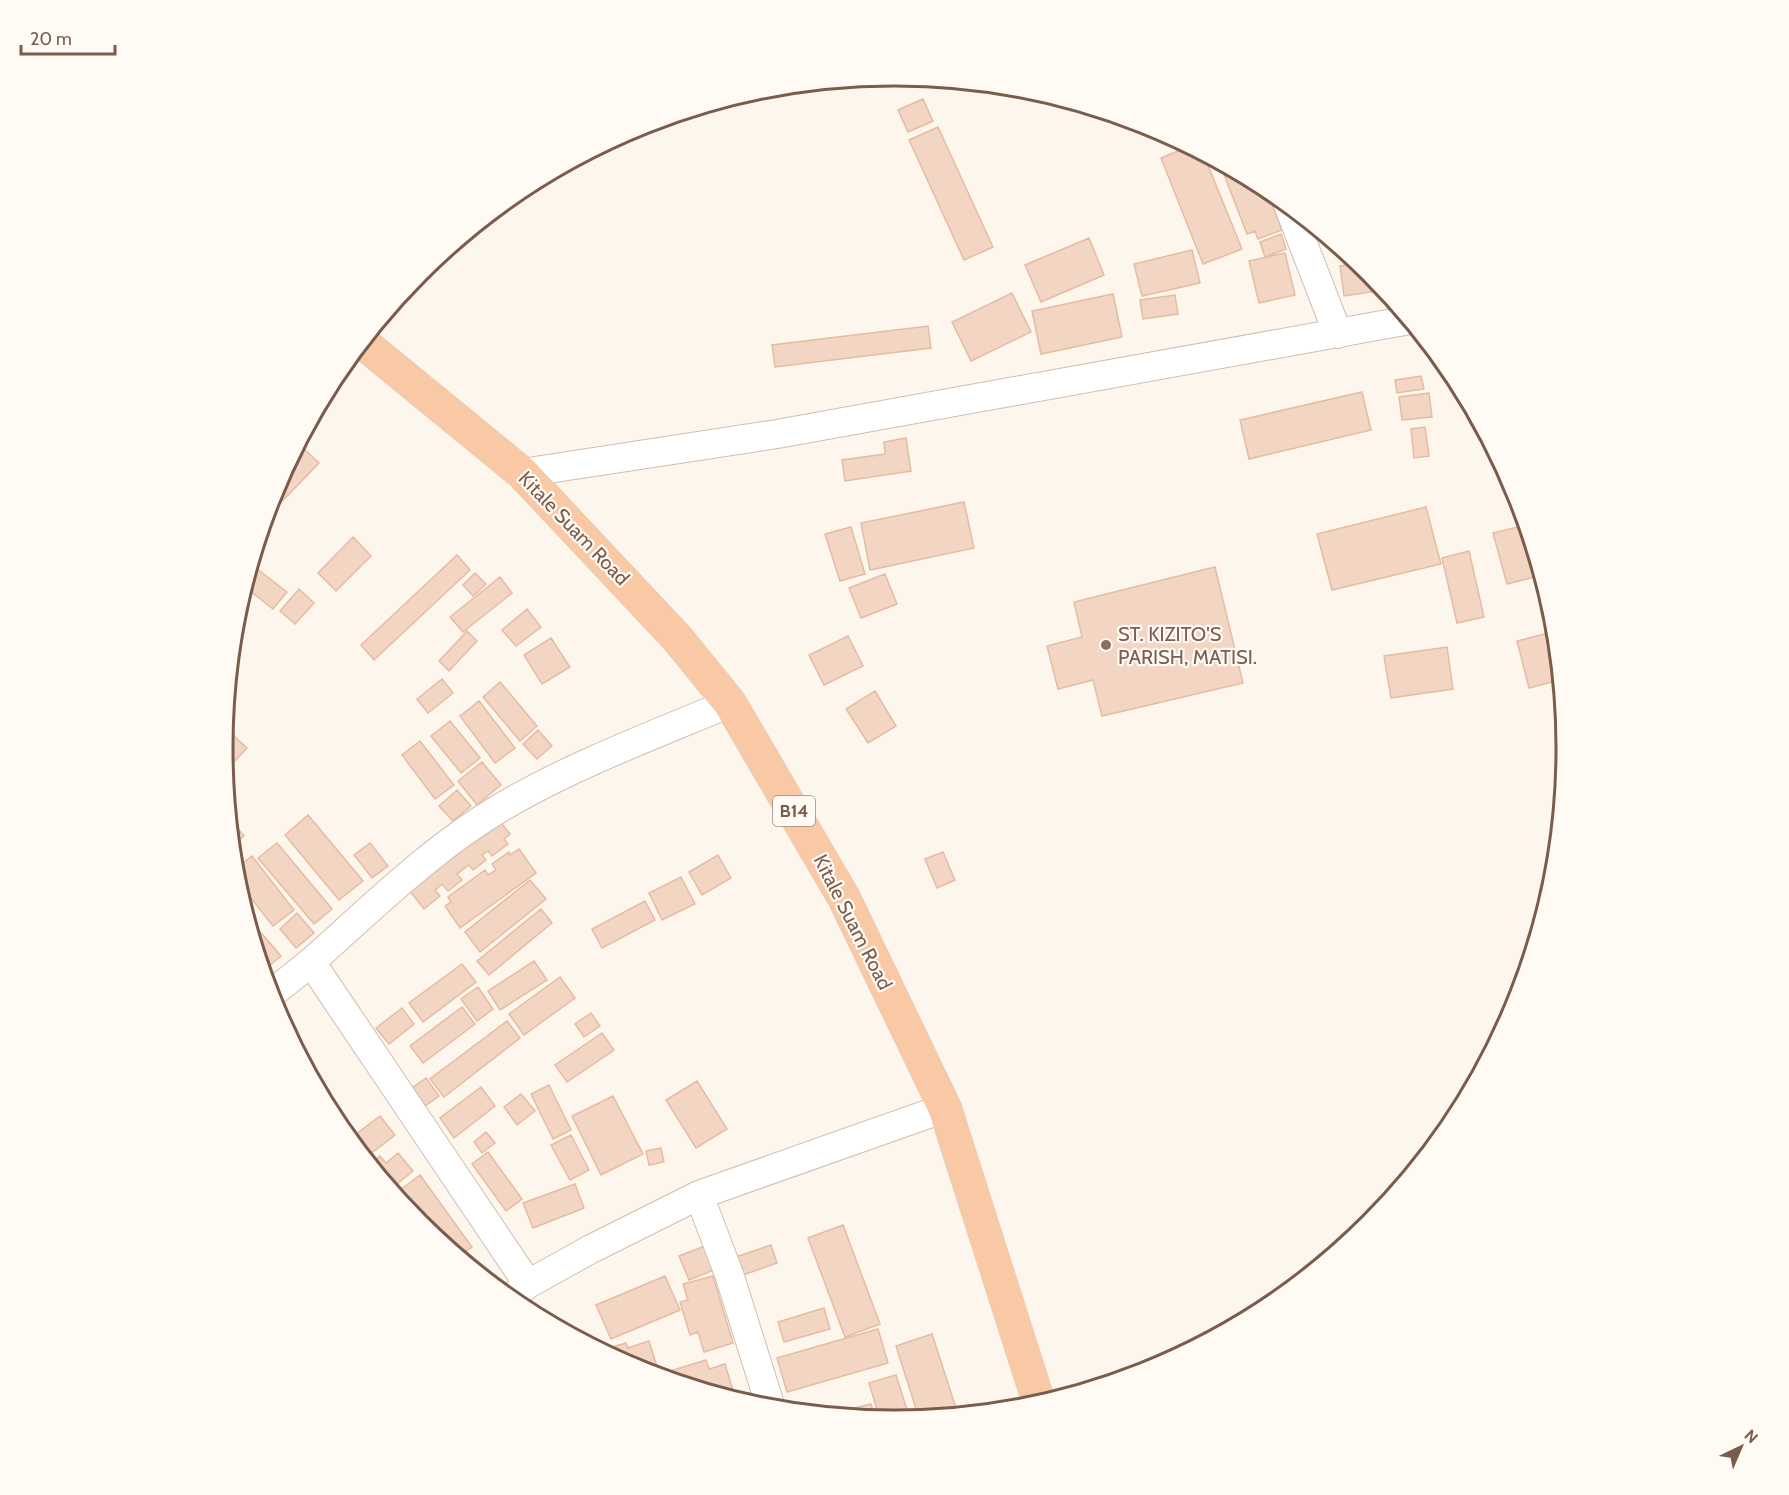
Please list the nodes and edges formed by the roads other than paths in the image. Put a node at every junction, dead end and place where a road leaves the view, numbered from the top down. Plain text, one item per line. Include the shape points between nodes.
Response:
1 (1293, 219) edge
2 (1401, 322) edge
3 (1338, 334) junction
4 (367, 346) edge
5 (522, 473) junction
6 (730, 703) junction
7 (311, 962) junction
8 (278, 988) edge
9 (945, 1108) junction
10 (699, 1195) junction
11 (519, 1291) edge
12 (1036, 1394) edge
13 (768, 1397) edge

1 - 3 street
2 - 3 street
3 - 5 street via 789,432
4 - 5 highway, Kitale Suam Road / B14
5 - 6 highway, Kitale Suam Road / B14 via 677,638
6 - 7 street via 614,752 502,807 406,878
6 - 9 highway, Kitale Suam Road / B14 via 844,898
7 - 8 street
7 - 11 street
9 - 10 street
9 - 12 highway, Kitale Suam Road / B14
10 - 11 street
10 - 13 street via 730,1277

